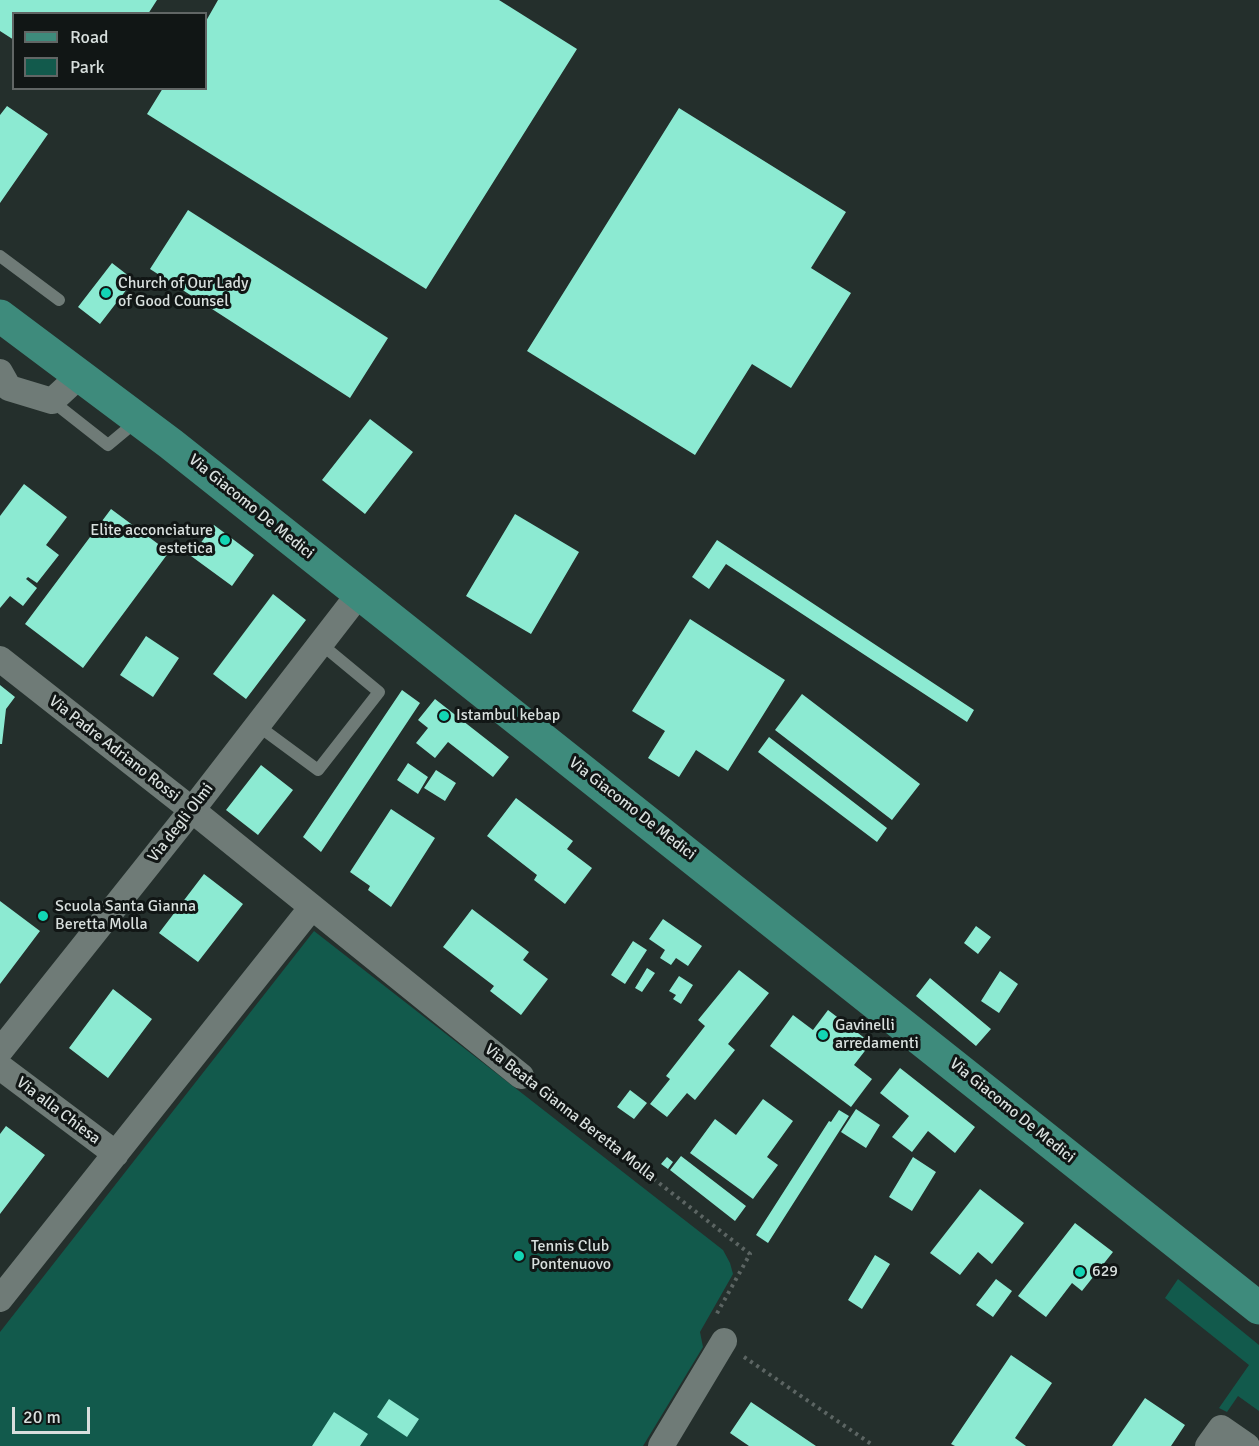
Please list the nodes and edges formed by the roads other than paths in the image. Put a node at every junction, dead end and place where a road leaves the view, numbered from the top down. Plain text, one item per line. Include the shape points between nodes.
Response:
1 (0, 256) edge
2 (59, 300) dead end
3 (0, 316) edge
4 (79, 376) junction
5 (3, 387) edge
6 (52, 401) junction
7 (139, 419) junction
8 (359, 594) junction
9 (321, 644) junction
10 (0, 659) edge
11 (257, 725) junction
12 (192, 810) junction
13 (312, 907) junction
14 (0, 1051) edge
15 (0, 1067) edge
16 (521, 1076) road end
17 (116, 1154) junction
18 (0, 1299) edge
19 (1259, 1308) edge
20 (723, 1341) road end
21 (661, 1446) edge
22 (1208, 1446) edge
23 (1247, 1446) edge

1 - 2 lane
3 - 4 main road, Via Giacomo De Medici
4 - 6 street
4 - 7 main road, Via Giacomo De Medici
5 - 6 street
6 - 7 lane via 108,445
7 - 8 main road, Via Giacomo De Medici
8 - 9 street, Via degli Olmi
8 - 19 main road, Via Giacomo De Medici
9 - 11 street, Via degli Olmi
9 - 11 lane via 379,692 318,770
10 - 12 street, Via Padre Adriano Rossi
11 - 12 street, Via degli Olmi
12 - 13 street, Via Padre Adriano Rossi
12 - 14 street, Via degli Olmi
13 - 16 street, Via Beata Gianna Beretta Molla
13 - 17 street
15 - 17 street, Via alla Chiesa
17 - 18 street
20 - 21 street
22 - 23 street via 1221,1428

